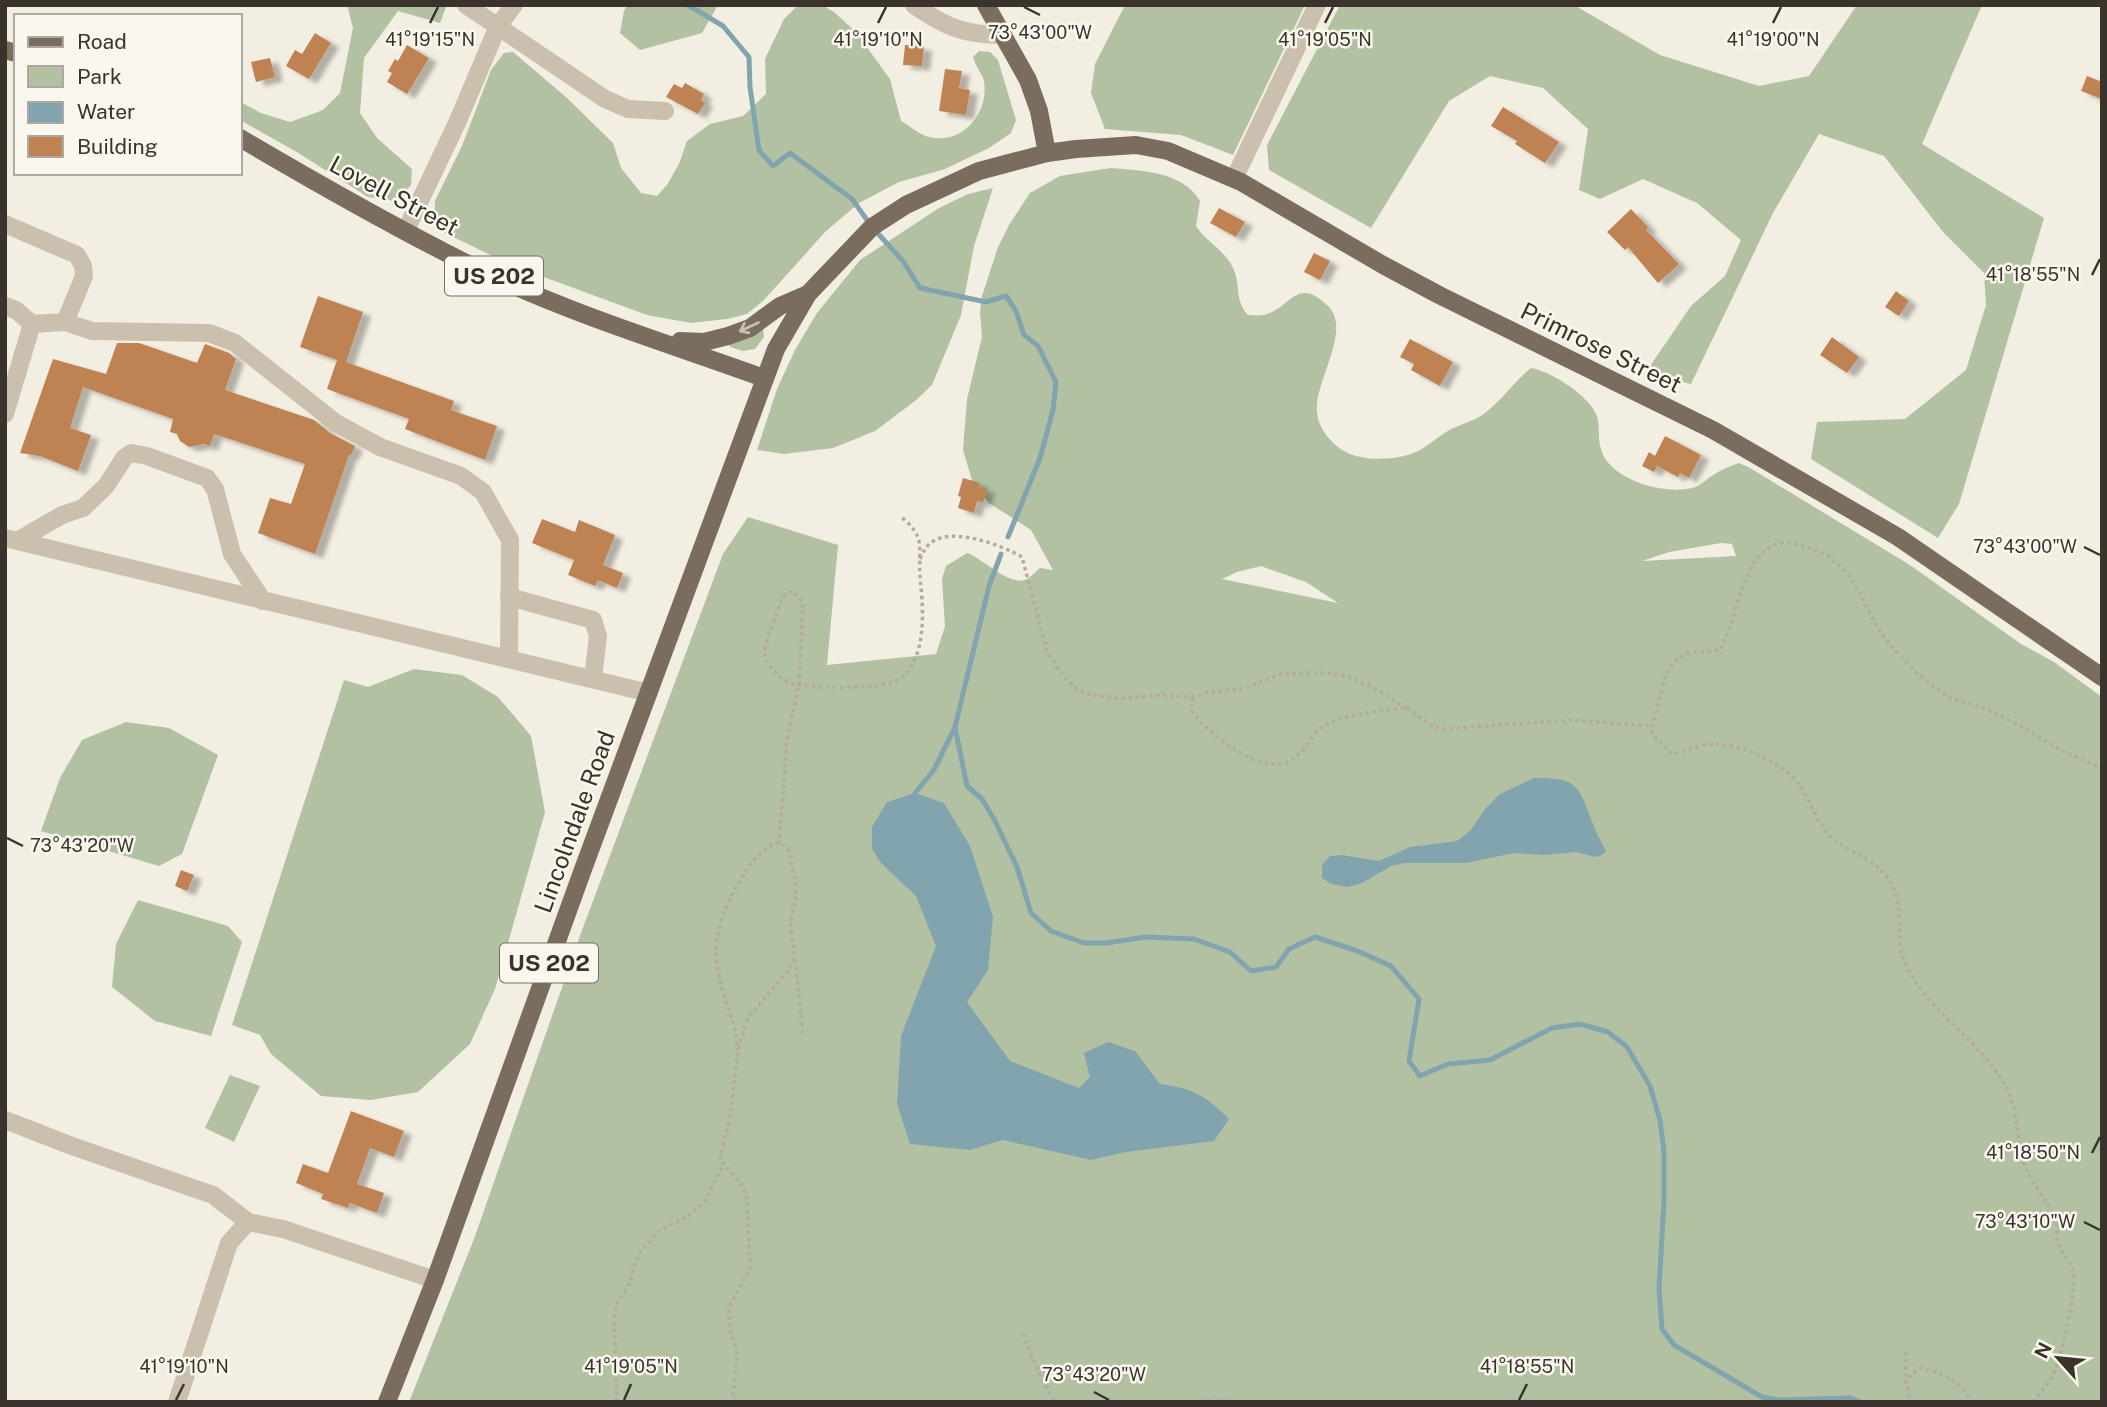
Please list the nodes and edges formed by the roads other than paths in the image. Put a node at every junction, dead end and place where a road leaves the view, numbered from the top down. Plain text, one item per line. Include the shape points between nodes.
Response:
1 (466, 5) edge
2 (513, 5) edge
3 (914, 5) edge
4 (986, 5) edge
5 (1317, 5) edge
6 (498, 26) junction
7 (1003, 35) junction
8 (665, 111) dead end
9 (242, 139) edge
10 (1047, 153) junction
11 (1234, 179) junction
12 (5, 224) edge
13 (406, 230) junction
14 (808, 294) junction
15 (5, 306) edge
16 (65, 322) junction
17 (32, 324) junction
18 (649, 336) junction
19 (764, 377) junction
20 (5, 414) edge
21 (11, 540) edge
22 (509, 597) junction
23 (263, 601) junction
24 (509, 659) junction
25 (2102, 677) edge
26 (593, 679) junction
27 (649, 692) junction
28 (5, 1120) edge
29 (248, 1222) junction
30 (435, 1280) junction
31 (177, 1402) edge
32 (387, 1402) edge

1 - 6 street
2 - 6 street
3 - 7 street via 960,31
4 - 7 main road
5 - 11 street
6 - 8 street via 605,99 628,109
6 - 13 street
7 - 10 main road via 1028,80
9 - 13 main road, Lovell Street / US 202
10 - 11 main road, Primrose Street via 1136,145 1168,151
10 - 14 main road, Primrose Street via 979,171 906,205 872,227
11 - 25 main road, Primrose Street via 1440,295 1713,430 1898,537
12 - 16 street via 77,255 84,276
13 - 18 main road, Lovell Street / US 202 via 488,273
14 -> 18 main road via 728,336 704,342
14 - 19 main road, Lincolndale Road
15 - 17 street
16 - 17 street
16 - 22 street via 92,331 209,332 235,343 337,423 380,447 461,476 483,492 510,540
17 - 20 street
18 - 19 main road, Lovell Street / US 202
19 - 27 main road, Lincolndale Road / US 202
21 - 23 street
21 - 23 street via 83,508 131,453 147,456 207,478 215,489 232,554
22 - 24 street
22 - 26 street via 593,620 598,636
23 - 24 street
24 - 26 street
26 - 27 street
27 - 30 main road, Lincolndale Road / US 202
28 - 29 street via 213,1195
29 - 30 street via 284,1229
29 - 31 street via 229,1243
30 - 32 main road, Lincolndale Road / US 202

